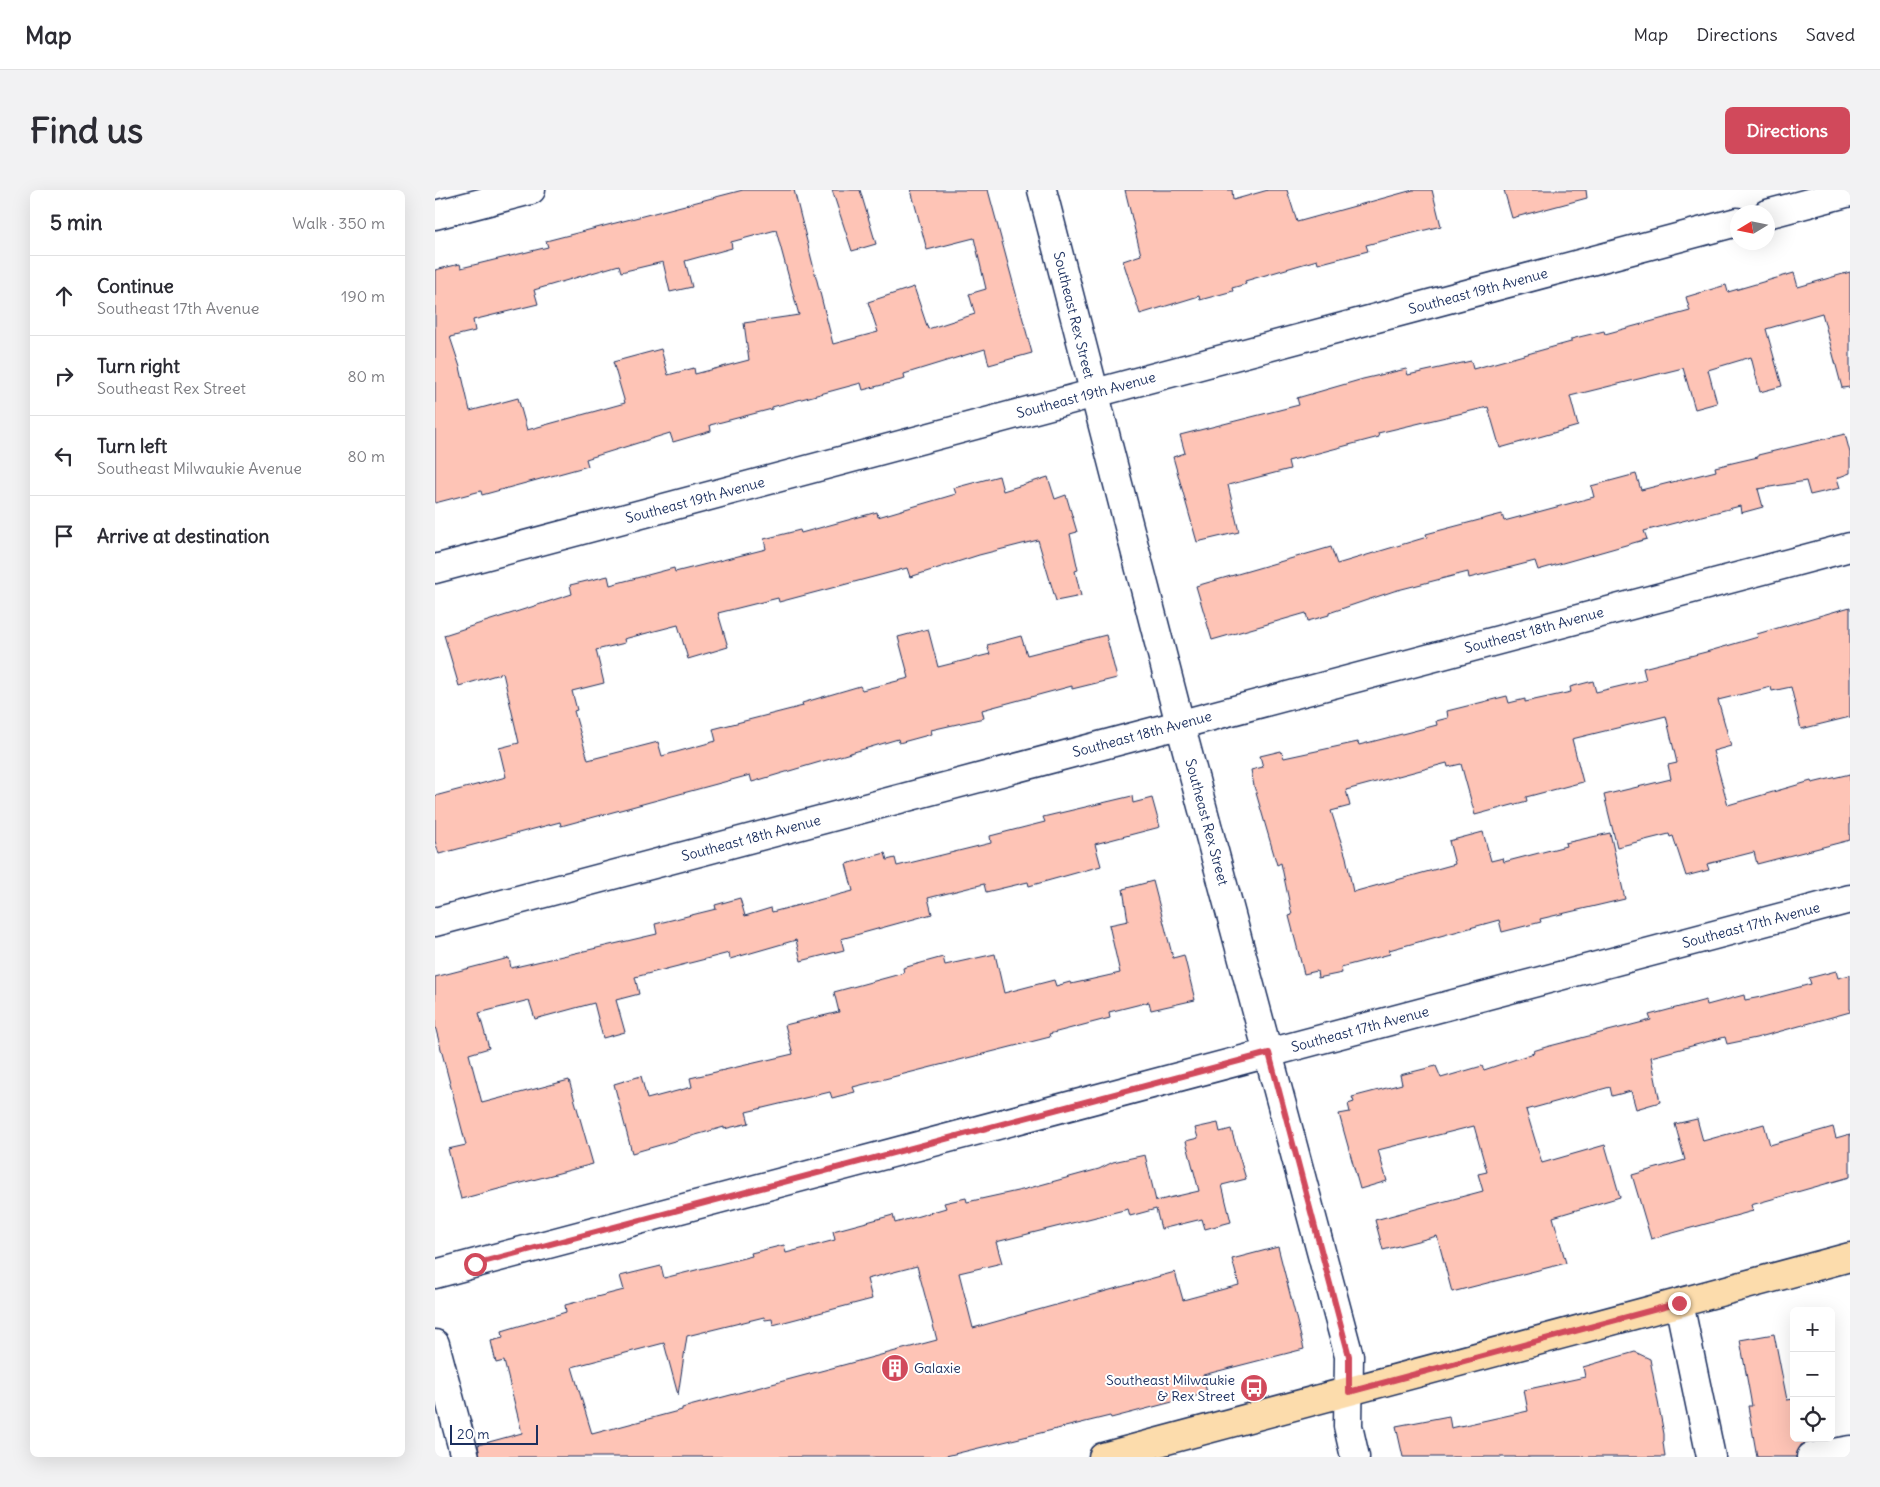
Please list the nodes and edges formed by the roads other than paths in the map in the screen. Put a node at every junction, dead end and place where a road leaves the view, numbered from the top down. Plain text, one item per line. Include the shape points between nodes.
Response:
1 (531, 190) edge
2 (1042, 190) edge
3 (1850, 192) edge
4 (1775, 212) edge
5 (435, 215) edge
6 (1730, 224) edge
7 (1094, 393) junction
8 (1850, 547) edge
9 (435, 569) edge
10 (1181, 724) junction
11 (1850, 899) edge
12 (435, 922) edge
13 (1269, 1053) junction
14 (1850, 1257) edge
15 (435, 1274) edge
16 (1679, 1303) junction
17 (435, 1344) edge
18 (1349, 1392) junction
19 (1850, 1450) edge
20 (465, 1457) edge
21 (1103, 1457) edge
22 (1355, 1457) edge
23 (1711, 1457) edge
24 (1811, 1457) edge

1 - 5 street
2 - 7 street, Southeast Rex Street
3 - 4 street
6 - 7 street, Southeast 19th Avenue
7 - 9 street, Southeast 19th Avenue
7 - 10 street, Southeast Rex Street
8 - 10 street, Southeast 18th Avenue
10 - 12 street, Southeast 18th Avenue
10 - 13 street, Southeast Rex Street
11 - 13 street, Southeast 17th Avenue
13 - 15 street, Southeast 17th Avenue
13 - 18 street, Southeast Rex Street via 1349,1356
14 - 16 main road
16 - 18 main road
16 - 23 street
17 - 20 street
18 - 21 main road
18 - 22 street, Southeast Rex Street via 1348,1426
19 - 24 street

